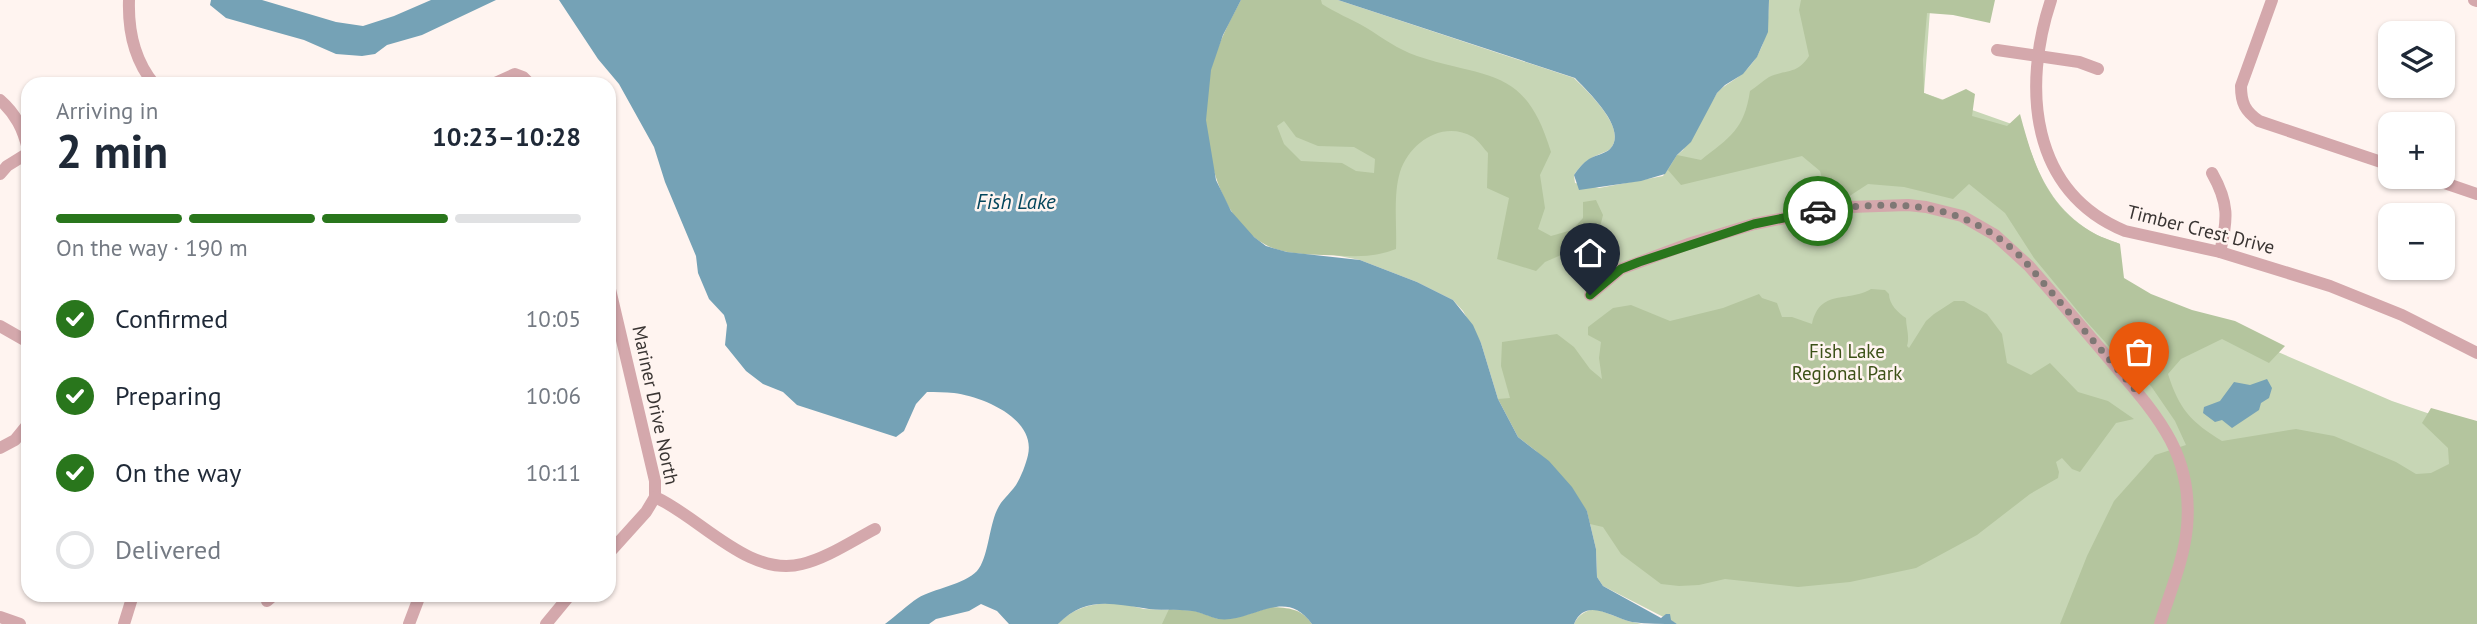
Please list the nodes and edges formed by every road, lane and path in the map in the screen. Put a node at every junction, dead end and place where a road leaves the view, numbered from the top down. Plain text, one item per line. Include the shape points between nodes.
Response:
1 (130, 0) edge
2 (2051, 0) edge
3 (2272, 0) edge
4 (1997, 50) dead end
5 (2038, 56) junction
6 (2098, 69) dead end
7 (150, 77) edge
8 (0, 100) edge
9 (21, 127) edge
10 (21, 156) edge
11 (2378, 161) edge
12 (2212, 173) dead end
13 (0, 174) edge
14 (2455, 187) edge
15 (2477, 194) edge
16 (2220, 252) junction
17 (1590, 295) dead end
18 (616, 315) edge
19 (0, 326) edge
20 (21, 338) edge
21 (2477, 353) edge
22 (21, 433) edge
23 (0, 449) edge
24 (655, 497) junction
25 (875, 529) dead end
26 (616, 545) edge
27 (131, 602) edge
28 (417, 602) edge
29 (564, 602) edge
30 (0, 617) edge
31 (548, 623) edge
32 (20, 624) edge
33 (124, 624) edge
34 (409, 624) edge
35 (2160, 624) edge

1 - 7 street via 132,41
2 - 5 street, Timber Crest Drive
3 - 11 street via 2241,86 2245,108 2259,121
4 - 5 street
5 - 6 street
5 - 16 street, Timber Crest Drive via 2036,97 2046,149 2070,194 2094,215 2125,231
8 - 9 street
10 - 13 street
12 - 16 street via 2227,216
14 - 15 street
16 - 21 street, Timber Crest Drive via 2367,299
17 - 35 street via 1621,269 1787,216 1908,205 1943,211 1980,225 2029,266 2154,411 2172,440 2185,474 2187,526
18 - 24 street, Mariner Drive North
19 - 20 street
22 - 23 street
24 - 25 street, Mariner Drive North via 745,555 773,566 802,565
24 - 26 street
27 - 33 street
28 - 34 street
29 - 31 street
30 - 32 street

